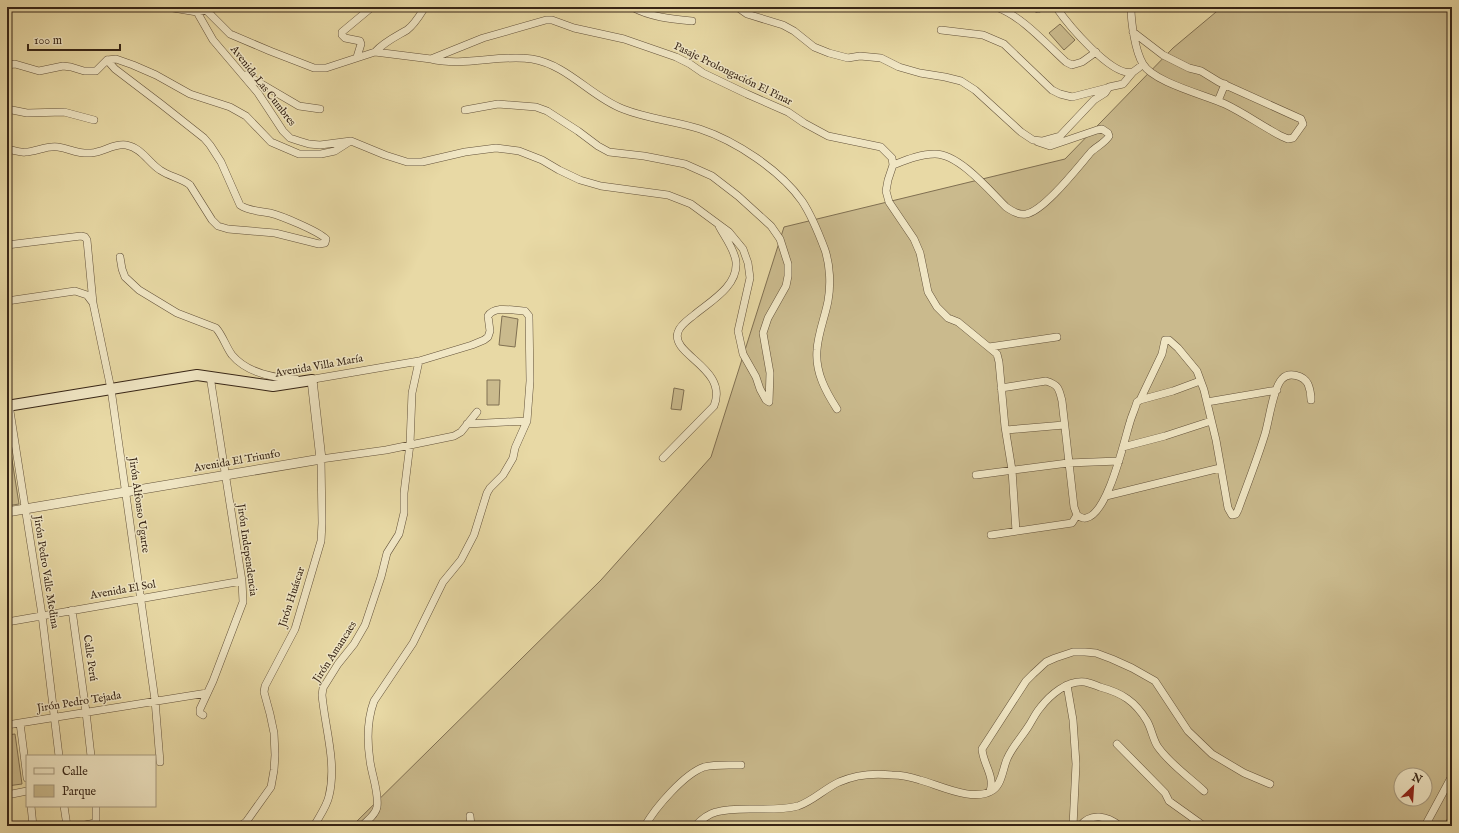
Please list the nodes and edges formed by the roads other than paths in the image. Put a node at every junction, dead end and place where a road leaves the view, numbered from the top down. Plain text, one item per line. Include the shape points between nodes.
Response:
1 (167, 7) edge
2 (219, 7) edge
3 (372, 7) edge
4 (425, 7) edge
5 (632, 7) edge
6 (737, 7) edge
7 (996, 7) edge
8 (1033, 7) edge
9 (1041, 7) edge
10 (1056, 7) edge
11 (1131, 7) edge
12 (205, 8) edge
13 (197, 12) junction
14 (692, 21) dead end
15 (941, 30) dead end
16 (1133, 32) junction
17 (375, 52) junction
18 (1096, 52) junction
19 (357, 57) junction
20 (431, 59) junction
21 (107, 60) junction
22 (1143, 64) junction
23 (7, 65) edge
24 (241, 72) junction
25 (1133, 72) junction
26 (1225, 84) junction
27 (1109, 87) junction
28 (1218, 102) junction
29 (7, 109) edge
30 (320, 109) dead end
31 (465, 110) dead end
32 (94, 120) dead end
33 (1033, 140) junction
34 (351, 141) junction
35 (7, 149) edge
36 (892, 165) junction
37 (717, 222) junction
38 (7, 245) edge
39 (120, 256) dead end
40 (7, 301) edge
41 (94, 303) junction
42 (1057, 337) dead end
43 (989, 347) junction
44 (419, 361) junction
45 (210, 376) junction
46 (312, 380) junction
47 (1200, 381) junction
48 (1001, 388) junction
49 (111, 390) junction
50 (1277, 390) junction
51 (7, 392) edge
52 (1140, 400) junction
53 (1312, 400) dead end
54 (1207, 402) junction
55 (8, 406) edge
56 (836, 409) dead end
57 (477, 412) dead end
58 (527, 421) junction
59 (1211, 421) junction
60 (467, 424) junction
61 (1064, 425) junction
62 (1006, 430) junction
63 (410, 444) junction
64 (1123, 447) junction
65 (663, 458) dead end
66 (321, 459) junction
67 (1119, 461) junction
68 (1068, 463) junction
69 (1220, 468) junction
70 (1012, 470) junction
71 (976, 475) dead end
72 (225, 476) junction
73 (126, 492) junction
74 (1106, 496) junction
75 (25, 509) junction
76 (7, 512) edge
77 (1077, 516) junction
78 (1016, 531) junction
79 (991, 535) dead end
80 (242, 581) junction
81 (141, 598) junction
82 (72, 610) junction
83 (42, 616) junction
84 (7, 622) edge
85 (1068, 685) junction
86 (207, 693) junction
87 (156, 700) junction
88 (86, 712) junction
89 (203, 715) dead end
90 (55, 717) junction
91 (20, 722) junction
92 (7, 725) edge
93 (1117, 744) dead end
94 (59, 755) edge
95 (90, 755) edge
96 (160, 762) dead end
97 (741, 765) dead end
98 (26, 770) edge
99 (1452, 776) edge
100 (1270, 784) dead end
101 (26, 791) edge
102 (1204, 791) dead end
103 (990, 792) junction
104 (7, 795) edge
105 (31, 807) edge
106 (64, 807) edge
107 (96, 807) edge
108 (470, 816) dead end
109 (364, 824) dead end
110 (33, 826) edge
111 (66, 826) edge
112 (80, 826) edge
113 (240, 826) edge
114 (314, 826) edge
115 (471, 826) edge
116 (645, 826) edge
117 (695, 826) edge
118 (1073, 826) edge
119 (1080, 826) edge
120 (1120, 826) edge
121 (1204, 826) edge
122 (1424, 826) edge

1 - 13 street
2 - 12 street
3 - 19 street via 342,32 345,38 360,41
4 - 17 street via 408,29 381,45
5 - 14 street via 664,18
6 - 33 street via 752,16 783,25 814,47 829,53 848,58 881,58 899,67 945,76 961,82 975,90
7 - 18 street via 1017,18 1072,65 1082,62
8 - 9 street
10 - 18 street
11 - 16 street
12 - 13 street
12 - 19 street via 230,34 314,68 326,68
13 - 24 street, Avenida Las Cumbres via 213,40
15 - 27 street via 983,35 1004,44 1052,90 1060,94 1072,97
16 - 22 street
16 - 26 street via 1163,55
17 - 19 street
17 - 20 street
18 - 25 street via 1116,69
20 - 36 street, Pasaje Prolongación El Pinar via 483,38 552,20 574,28 624,39 676,57 703,73 788,112 828,136 881,147 892,158
20 - 56 street via 442,62 533,59 559,68 622,109 700,129 730,142 787,182 803,202 825,252 829,274 828,300 817,352 819,372 825,390
21 - 23 street via 96,71 63,66 39,71 15,64
21 - 34 street via 116,59 133,64 190,94 230,107 246,116 271,142 299,154 335,151
21 - 35 street via 115,69 204,138 221,162 240,205 295,222 321,234 326,239 325,243 319,244 275,233 218,226 190,185 158,169 142,152 128,145 114,145 101,152 91,153 79,153 57,146 25,153
22 - 25 street
22 - 28 street via 1165,80
24 - 30 street via 299,106
24 - 34 street, Avenida Las Cumbres via 290,138 320,145
25 - 27 street via 1123,84
26 - 28 street
26 - 28 street via 1301,119 1303,124 1293,138 1288,139
27 - 33 street via 1060,136 1042,141
29 - 32 street via 27,114 64,112
31 - 37 street, Avenida Las Cumbres via 498,104 536,107 547,111 609,152 685,164 712,176 771,226 780,238 788,264 788,276 786,286 768,318 763,333 770,373 769,402 760,390 743,354 738,332 750,278 748,263 743,249
33 - 36 street via 1050,146 1102,129 1109,136 1096,146 1058,190 1026,214 1013,212 1006,207 958,162 947,156 918,156
34 - 37 street, Avenida Las Cumbres via 407,162 422,162 496,148 519,151 580,180 668,195 691,204
36 - 43 street via 886,191 889,202 914,239 920,253 928,292 937,307 948,318 958,322
37 - 65 street via 736,261 736,271 731,282 719,295 682,325 677,334 682,348 709,373 714,382 716,401
38 - 41 street, Jirón Alfonso Ugarte via 85,237
39 - 46 street via 124,273 130,283 177,313 216,328 233,355 246,366 272,378
40 - 41 street via 75,291 87,296
41 - 49 street, Jirón Alfonso Ugarte
42 - 43 street
43 - 48 street via 997,354
44 - 46 street, Avenida Villa María
44 - 58 street, Avenida Villa María via 484,340 490,331 488,316 491,312 525,311 529,314 530,332
44 - 63 street, Jirón Amancaes via 412,393
45 - 46 main road, Avenida Villa María via 273,386
45 - 49 main road, Avenida Villa María via 197,375
45 - 72 street, Jirón Independencia
46 - 66 street, Jirón Huáscar
47 - 52 street
47 - 52 street via 1197,371 1178,348 1169,340 1165,340 1162,354
47 - 54 street
48 - 61 street via 1046,381 1054,383 1062,401
48 - 62 street
49 - 55 main road, Avenida Villa María
49 - 73 street, Jirón Alfonso Ugarte
50 - 53 street via 1283,378 1299,376 1308,385
50 - 54 street
50 - 69 street via 1236,514 1232,514 1228,508
51 - 55 street, Jirón Pedro Valle Medina
52 - 64 street via 1130,420
54 - 59 street
55 - 75 street, Jirón Pedro Valle Medina
57 - 60 street, Avenida El Triunfo
58 - 60 street
58 - 109 street via 504,475 490,488 474,535 461,560 443,582 413,643 374,701 368,740 377,807
59 - 64 street
59 - 69 street
60 - 63 street, Avenida El Triunfo via 454,436
61 - 62 street
61 - 68 street
62 - 70 street
63 - 66 street, Avenida El Triunfo
63 - 114 street, Jirón Amancaes via 404,513 399,534 387,553 365,625 323,688 331,783 329,798
64 - 67 street
66 - 72 street, Avenida El Triunfo
66 - 113 street, Jirón Huáscar via 322,523 319,548 295,629 264,692 274,733 275,755 271,787 246,822
67 - 68 street
67 - 74 street
68 - 70 street
68 - 77 street
69 - 74 street
70 - 71 street
70 - 78 street
72 - 73 street, Avenida El Triunfo
72 - 80 street, Jirón Independencia
73 - 75 street, Avenida El Triunfo
73 - 81 street, Jirón Alfonso Ugarte
74 - 77 street via 1090,516
75 - 76 street, Avenida El Triunfo
75 - 83 street, Jirón Pedro Valle Medina
77 - 78 street via 1072,522
78 - 79 street
80 - 81 street, Avenida El Sol
80 - 86 street, Jirón Independencia via 243,602
81 - 82 street, Avenida El Sol
81 - 87 street, Jirón Alfonso Ugarte
82 - 83 street, Avenida El Sol
82 - 88 street, Calle Perú
83 - 84 street, Avenida El Sol
83 - 90 street, Jirón Pedro Valle Medina
85 - 102 street via 1085,682 1112,690 1130,700 1147,722 1158,747
85 - 103 street via 1052,695 1040,708 1007,759 1000,782
85 - 118 street via 1074,720 1076,764
86 - 87 street
86 - 89 street, Jirón Independencia via 200,709
87 - 88 street, Jirón Pedro Tejada
87 - 96 street, Jirón Alfonso Ugarte
88 - 90 street, Jirón Pedro Tejada
88 - 95 street, Calle Perú
90 - 91 street, Jirón Pedro Tejada
90 - 94 street, Jirón Pedro Valle Medina
91 - 92 street, Jirón Pedro Tejada
91 - 98 street
93 - 121 street via 1165,793 1169,801
97 - 116 street via 712,766 695,772 677,786
99 - 122 street
100 - 103 street via 1244,773 1212,754 1188,731 1155,682 1132,668 1096,653 1073,652 1046,662 1026,681 982,749 993,784
101 - 104 street
103 - 117 street via 964,794 918,779 878,774 839,782 798,806 776,810 715,812
105 - 110 street
106 - 111 street
107 - 112 street via 95,822
108 - 115 street
119 - 120 street via 1088,818 1098,816

